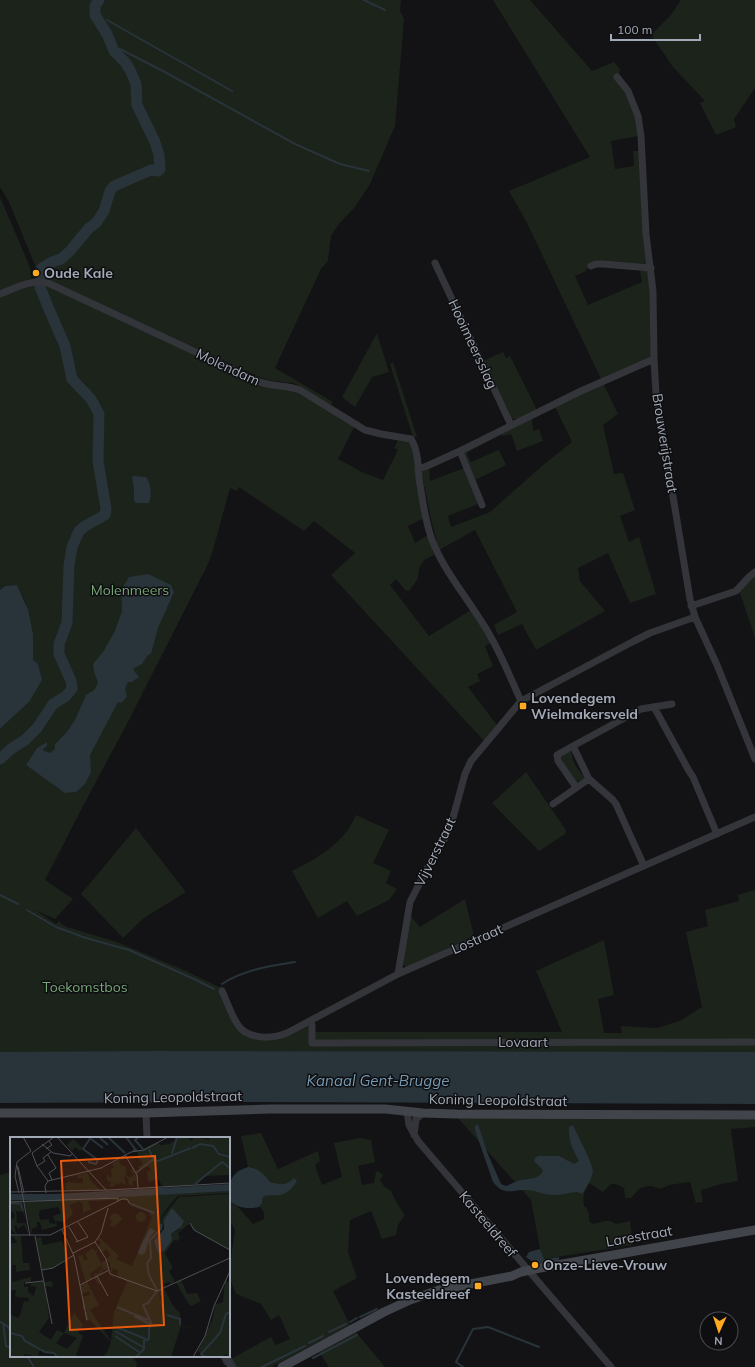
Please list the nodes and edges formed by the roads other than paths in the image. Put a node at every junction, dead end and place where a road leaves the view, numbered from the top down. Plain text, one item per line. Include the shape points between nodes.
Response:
1 (617, 77) dead end
2 (435, 264) dead end
3 (591, 266) dead end
4 (651, 268) junction
5 (0, 294) edge
6 (654, 359) junction
7 (511, 425) junction
8 (460, 451) junction
9 (418, 469) junction
10 (482, 505) dead end
11 (755, 572) edge
12 (691, 606) junction
13 (695, 617) junction
14 (521, 701) junction
15 (672, 704) dead end
16 (654, 707) junction
17 (573, 746) junction
18 (755, 759) edge
19 (589, 778) junction
20 (576, 787) junction
21 (553, 804) dead end
22 (755, 817) edge
23 (717, 834) junction
24 (644, 866) junction
25 (398, 974) junction
26 (222, 991) dead end
27 (310, 1021) junction
28 (755, 1042) edge
29 (407, 1112) junction
30 (0, 1113) edge
31 (146, 1113) junction
32 (423, 1113) junction
33 (755, 1115) edge
34 (414, 1135) junction
35 (147, 1137) edge
36 (755, 1230) edge
37 (529, 1271) junction
38 (226, 1357) edge
39 (231, 1367) edge
40 (282, 1367) edge
41 (611, 1367) edge

1 - 4 street, Brouwerijstraat via 628,91 638,116 646,234
2 - 7 street, Hooimeersslag
3 - 4 street via 603,264
4 - 6 street, Brouwerijstraat
5 - 9 street, Molendam via 30,282 52,284 260,382 300,390 365,430 411,439
6 - 7 street
6 - 12 street, Brouwerijstraat via 656,394
7 - 8 street
8 - 9 street
8 - 10 street
9 - 14 street via 426,519 438,555 497,647
11 - 12 street via 736,591
12 - 13 street, Brouwerijstraat
13 - 14 street via 650,633
13 - 18 street, Brouwerijstraat
14 - 25 street, Vijverstraat via 471,761 465,774 451,825 410,902
15 - 16 street
16 - 17 street via 642,710
16 - 23 street via 693,777
17 - 19 street
17 - 20 street via 557,757
19 - 20 street
19 - 24 street via 615,803
20 - 21 street
22 - 23 street, Lostraat
23 - 24 street, Lostraat
24 - 25 street, Lostraat
25 - 27 street, Lostraat
26 - 27 street, Lostraat via 237,1024 248,1033 262,1037 280,1036
27 - 28 street, Lovaart via 312,1043
29 - 31 street, Koning Leopoldstraat via 384,1109 270,1109
29 - 32 street, Koning Leopoldstraat
29 - 34 street, Kasteeldreef
30 - 31 street, Koning Leopoldstraat
31 - 35 street
32 - 33 street, Koning Leopoldstraat
32 - 34 street via 416,1119
34 - 37 street, Kasteeldreef
36 - 37 street, Larestraat
37 - 40 street, Larestraat via 440,1290 410,1300
37 - 41 street, Kasteeldreef
38 - 39 street

